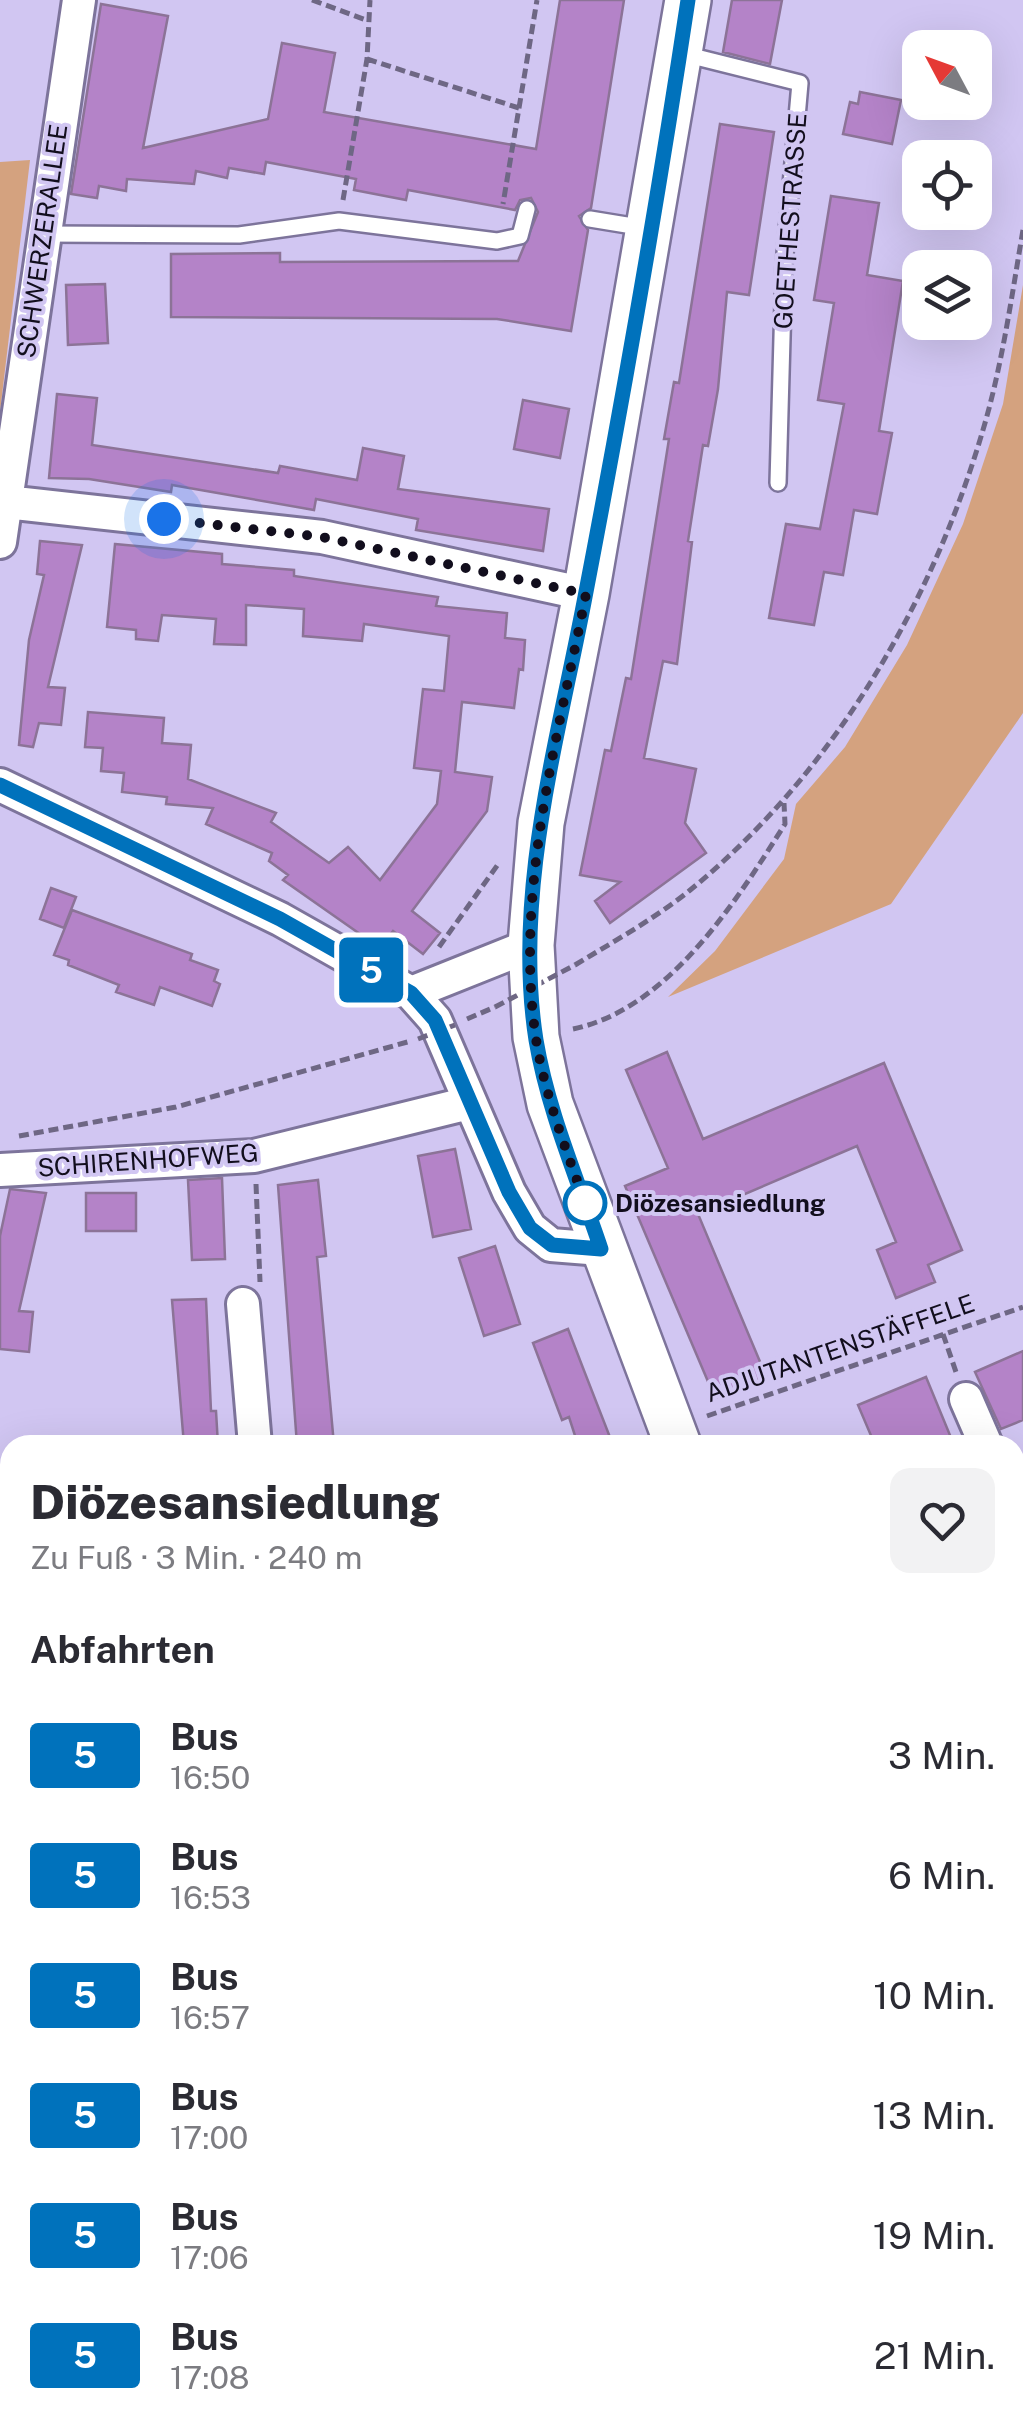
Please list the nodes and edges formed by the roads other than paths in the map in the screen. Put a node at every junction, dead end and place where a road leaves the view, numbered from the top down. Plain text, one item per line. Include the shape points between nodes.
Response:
1 (79, 0) edge
2 (688, 0) edge
3 (680, 53) junction
4 (527, 209) dead end
5 (590, 219) dead end
6 (648, 228) junction
7 (42, 234) junction
8 (778, 483) dead end
9 (6, 502) junction
10 (0, 542) edge
11 (586, 594) junction
12 (0, 784) edge
13 (531, 945) junction
14 (411, 993) junction
15 (470, 1103) junction
16 (0, 1170) edge
17 (601, 1249) junction
18 (244, 1304) road end
19 (966, 1398) road end
20 (254, 1435) edge
21 (674, 1435) edge
22 (982, 1435) edge

1 - 7 street, SCHWERZERALLEE
2 - 3 street
3 - 6 street
3 - 8 lane, GOETHESTRASSE via 800,83 784,266
4 - 7 lane via 520,236 497,241 339,221 239,235
5 - 6 lane
6 - 11 street
7 - 9 street, SCHWERZERALLEE
9 - 10 street, SCHWERZERALLEE
9 - 11 street via 322,537
11 - 13 street via 541,823
12 - 14 street via 280,919
13 - 14 street
13 - 17 street via 536,1037 550,1104
14 - 15 street via 435,1020
15 - 16 street, SCHIRENHOFWEG via 254,1156
15 - 17 street via 530,1228 552,1245
17 - 21 street
18 - 20 street
19 - 22 street

